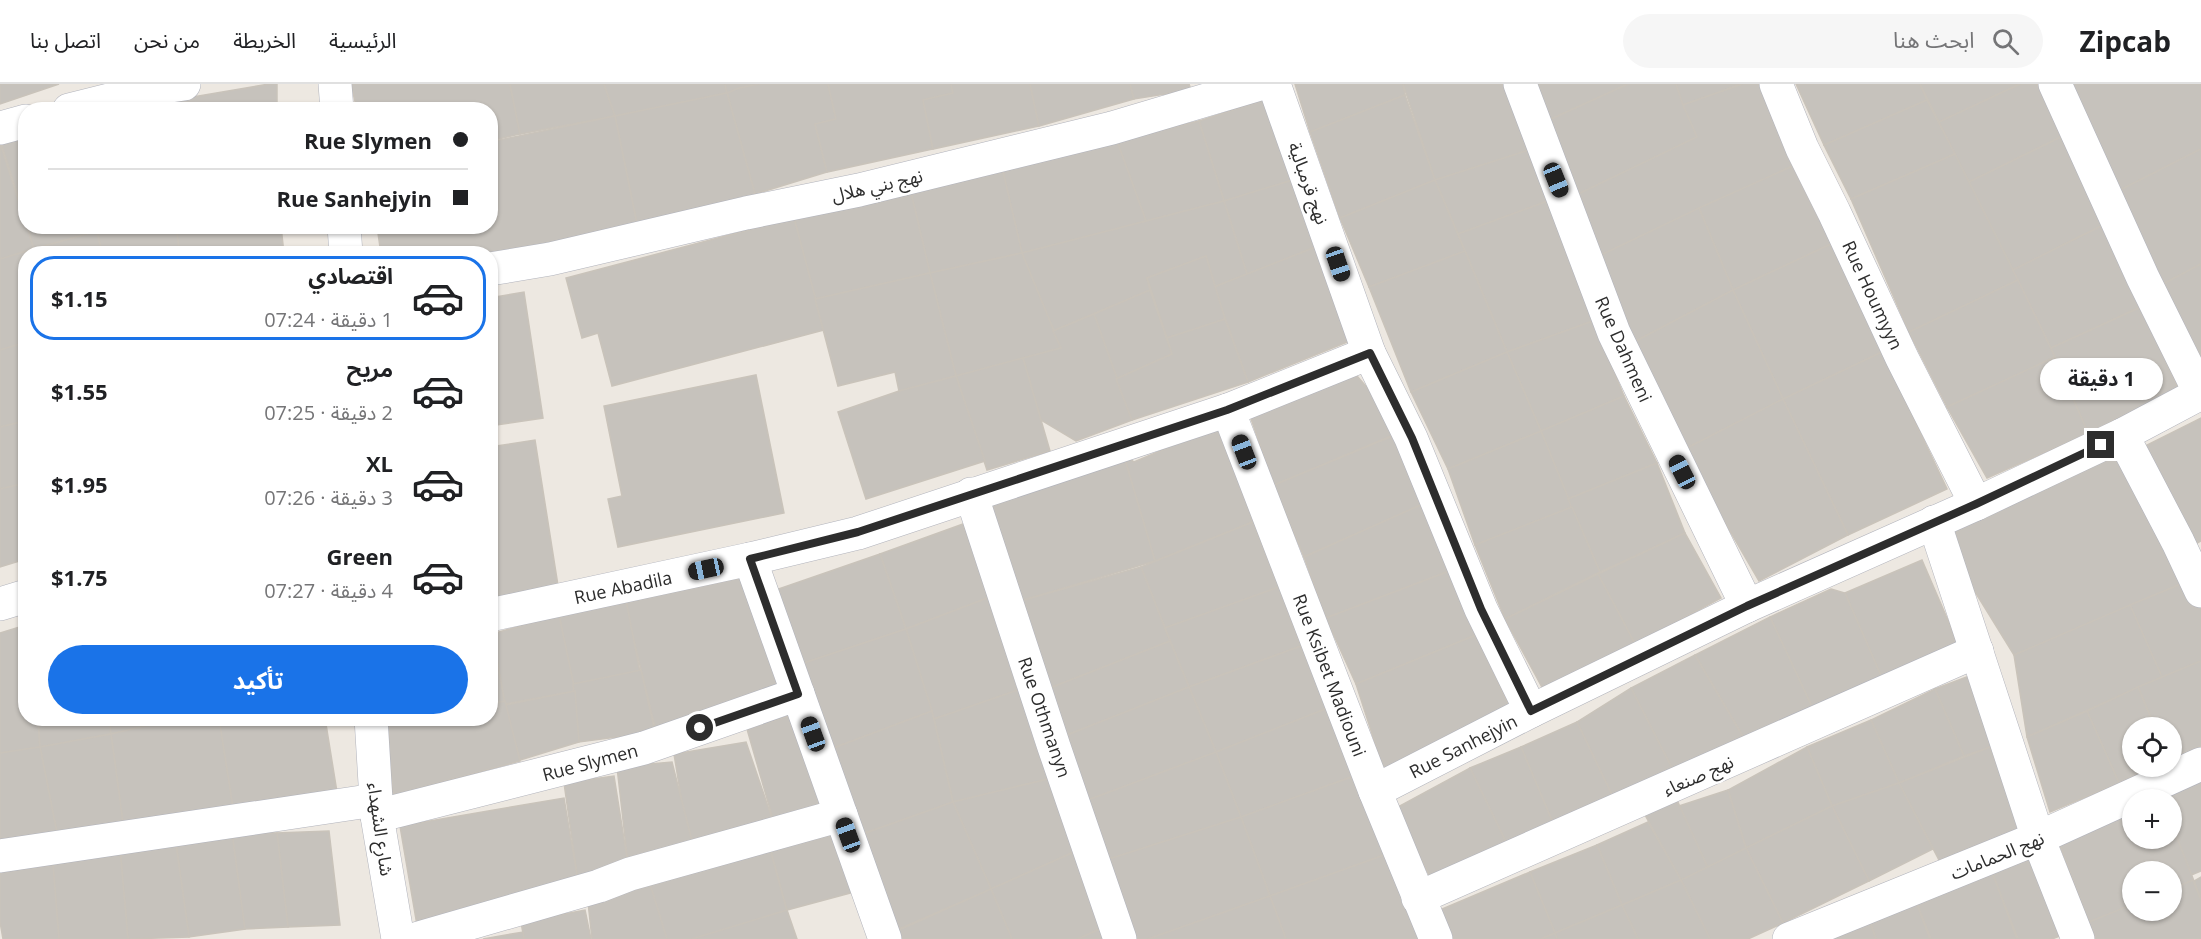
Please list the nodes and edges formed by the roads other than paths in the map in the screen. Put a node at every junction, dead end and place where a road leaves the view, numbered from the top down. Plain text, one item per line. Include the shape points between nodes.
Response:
1 (184, 84) edge
2 (335, 84) edge
3 (1260, 84) edge
4 (1274, 84) edge
5 (1520, 84) edge
6 (1776, 84) edge
7 (2055, 84) edge
8 (101, 102) edge
9 (336, 102) edge
10 (18, 123) edge
11 (0, 128) edge
12 (498, 268) edge
13 (1370, 353) junction
14 (2200, 393) edge
15 (1227, 410) junction
16 (2122, 435) junction
17 (971, 494) junction
18 (1976, 504) junction
19 (1934, 522) junction
20 (750, 559) junction
21 (2201, 591) edge
22 (18, 598) edge
23 (0, 604) edge
24 (1747, 606) junction
25 (498, 613) edge
26 (1977, 651) junction
27 (798, 694) junction
28 (1531, 711) junction
29 (371, 726) edge
30 (2201, 764) edge
31 (1375, 791) junction
32 (376, 808) junction
33 (841, 815) junction
34 (2038, 838) junction
35 (0, 856) edge
36 (1418, 898) junction
37 (398, 939) edge
38 (415, 939) edge
39 (885, 939) edge
40 (1120, 939) edge
41 (1436, 939) edge
42 (1789, 939) edge
43 (2078, 939) edge

1 - 8 street
2 - 9 street
3 - 12 street, نهج بني هلال via 1112,128 859,190
4 - 13 street, نهج قرمبالية
5 - 24 street, Rue Dahmeni via 1614,333
6 - 18 street, Rue Houmyyn via 1802,148 1902,358
7 - 14 street
10 - 11 street
13 - 15 street, Rue Abadila
13 - 28 street, نهج قرمبالية via 1412,438 1481,609
14 - 16 street, Rue Sanhejyin
15 - 17 street, Rue Abadila
15 - 31 street, Rue Ksibet Madiouni
16 - 18 street, Rue Sanhejyin
16 - 21 street
17 - 20 street, Rue Abadila via 858,532
17 - 40 street, Rue Othmanyn
18 - 19 street, Rue Sanhejyin
19 - 24 street, Rue Sanhejyin
19 - 26 street
20 - 25 street, Rue Abadila
20 - 27 street
22 - 23 street
24 - 28 street, Rue Sanhejyin
26 - 34 street
26 - 36 street, نهج صنعاء
27 - 32 street, Rue Slymen via 644,748
27 - 33 street
28 - 31 street, Rue Sanhejyin
29 - 32 street, شارع الشهداء
30 - 34 street, نهج الحمامات
31 - 36 street, Rue Ksibet Madiouni
32 - 35 street, Rue Slymen
32 - 37 street, شارع الشهداء
33 - 38 street
33 - 39 street
34 - 42 street, نهج الحمامات
34 - 43 street
36 - 41 street, Rue Ksibet Madiouni

